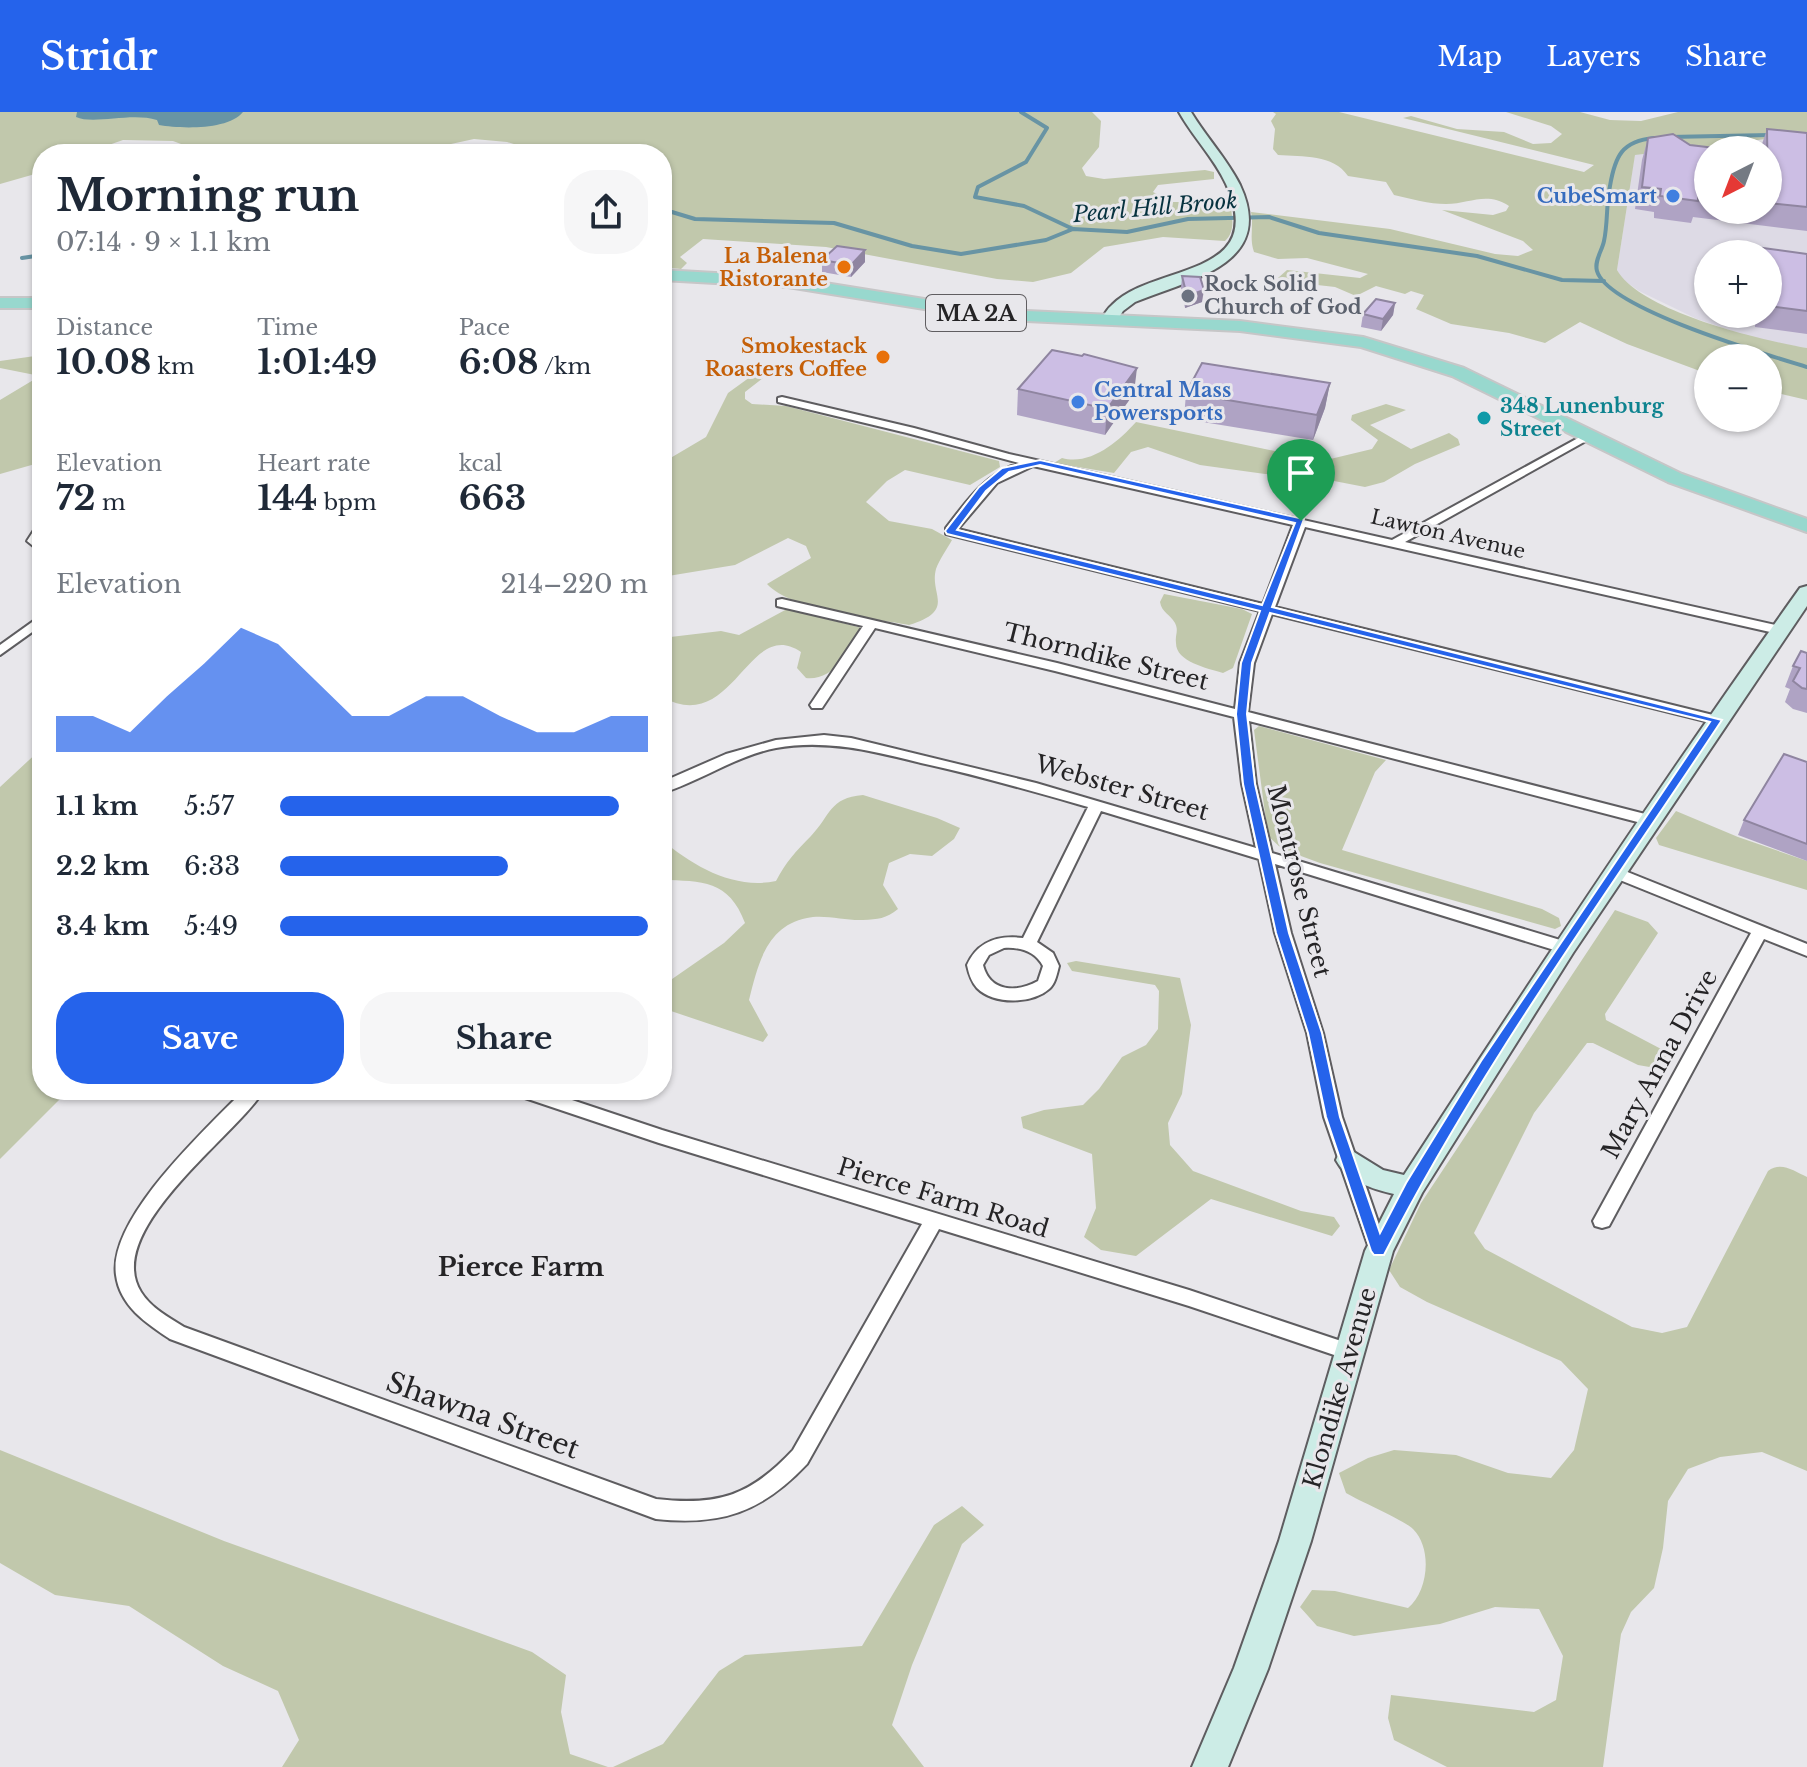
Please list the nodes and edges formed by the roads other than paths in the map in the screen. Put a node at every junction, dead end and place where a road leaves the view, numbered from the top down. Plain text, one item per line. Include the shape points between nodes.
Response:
1 (1185, 112) edge
2 (672, 276) edge
3 (0, 303) edge
4 (32, 303) edge
5 (1109, 320) junction
6 (782, 400) dead end
7 (1589, 435) junction
8 (1040, 462) junction
9 (1301, 521) junction
10 (1807, 526) edge
11 (1395, 543) junction
12 (1807, 592) edge
13 (782, 603) dead end
14 (1266, 609) junction
15 (871, 624) junction
16 (32, 627) edge
17 (1779, 630) junction
18 (0, 651) edge
19 (817, 705) dead end
20 (1241, 714) junction
21 (1717, 720) junction
22 (672, 783) edge
23 (1096, 805) junction
24 (1649, 820) junction
25 (1264, 854) junction
26 (1615, 872) junction
27 (1760, 931) junction
28 (1028, 944) junction
29 (1564, 947) junction
30 (1807, 950) edge
31 (246, 1100) edge
32 (552, 1100) edge
33 (1349, 1160) junction
34 (1411, 1187) junction
35 (934, 1220) junction
36 (1602, 1221) dead end
37 (1379, 1251) junction
38 (1349, 1352) junction
39 (1210, 1767) edge

1 - 5 street via 1226,169 1239,198 1241,236 1226,256 1130,299
2 - 5 main road, MA 2A via 788,282 986,314
3 - 4 main road
5 - 7 main road, MA 2A via 1293,331 1363,342 1433,362
6 - 8 street, Lawton Avenue
7 - 10 main road, MA 2A via 1692,485
7 - 11 street
8 - 9 street, Lawton Avenue
8 - 14 street via 1006,470 983,489 950,531
9 - 11 street, Lawton Avenue
9 - 14 street, Montrose Street
11 - 17 street, Lawton Avenue
12 - 17 street, Klondike Avenue
13 - 15 street, Thorndike Street
14 - 20 street, Montrose Street via 1247,663
14 - 21 street
15 - 19 street
15 - 20 street, Thorndike Street
16 - 18 street
17 - 21 street, Klondike Avenue
20 - 24 street, Thorndike Street
20 - 25 street, Montrose Street
21 - 24 street, Klondike Avenue
22 - 23 street, Webster Street via 737,753 780,741 826,738
23 - 25 street, Webster Street
23 - 28 street
24 - 26 street, Klondike Avenue
25 - 29 street, Webster Street
25 - 33 street, Montrose Street
26 - 27 street
26 - 29 street, Klondike Avenue
27 - 30 street
27 - 36 street, Mary Anna Drive
28 - 28 street via 1005,942 984,950 975,965 980,981 1011,995 1025,995 1045,984 1051,966
29 - 34 street, Klondike Avenue
31 - 35 street, Shawna Street via 155,1198 133,1231 124,1268 144,1311 177,1333 656,1509 690,1514 716,1510 741,1503 783,1476 800,1457
32 - 35 street, Pierce Farm Road
33 - 34 street via 1375,1179
33 - 37 street, Montrose Street
34 - 37 street, Klondike Avenue
35 - 38 street, Pierce Farm Road
37 - 38 street, Klondike Avenue
38 - 39 street, Klondike Avenue via 1295,1541

